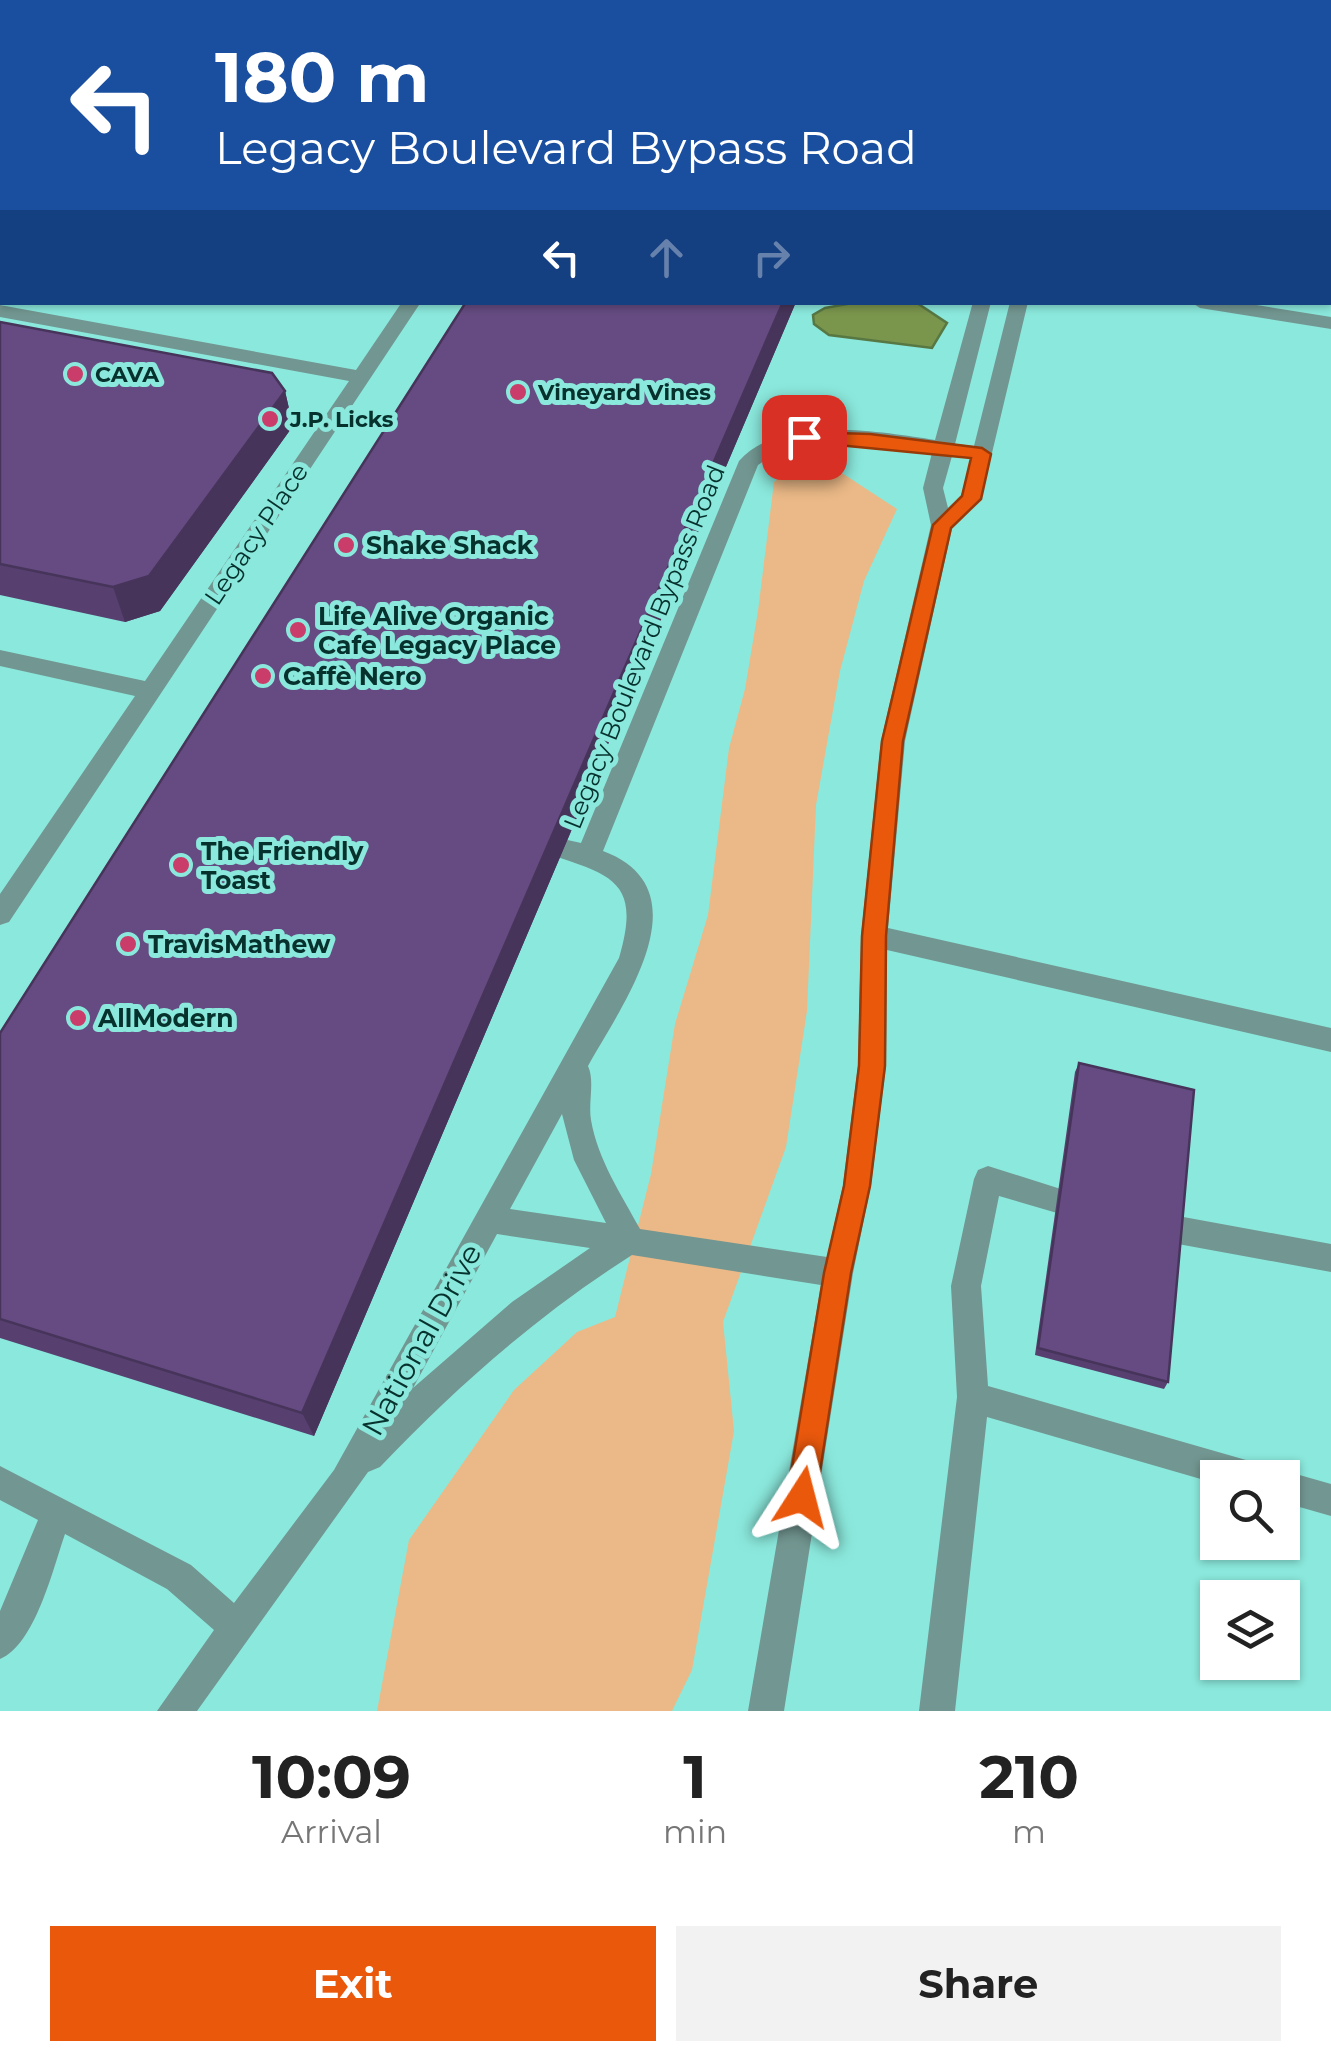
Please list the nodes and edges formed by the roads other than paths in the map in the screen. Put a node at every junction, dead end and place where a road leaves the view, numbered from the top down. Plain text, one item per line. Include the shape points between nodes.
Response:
1 (410, 305) edge
2 (981, 305) edge
3 (1017, 305) edge
4 (1218, 305) edge
5 (0, 311) edge
6 (1331, 324) edge
7 (362, 377) junction
8 (942, 449) junction
9 (982, 454) junction
10 (942, 525) junction
11 (0, 658) edge
12 (150, 691) junction
13 (0, 914) edge
14 (874, 936) junction
15 (1328, 1034) edge
16 (583, 1053) junction
17 (1057, 1200) edge
18 (488, 1219) junction
19 (1178, 1230) edge
20 (630, 1240) junction
21 (1331, 1258) edge
22 (838, 1273) junction
23 (973, 1397) junction
24 (1200, 1463) edge
25 (344, 1481) junction
26 (0, 1482) edge
27 (1300, 1491) edge
28 (1331, 1500) edge
29 (57, 1512) junction
30 (238, 1628) junction
31 (0, 1642) edge
32 (175, 1711) edge
33 (766, 1711) edge
34 (936, 1711) edge

1 - 7 street, Legacy Place
2 - 8 street
3 - 9 street
4 - 6 street
5 - 7 street
7 - 12 street, Legacy Place
8 - 9 street, Legacy Boulevard Bypass Road
8 - 10 street via 933,488
8 - 16 street, Legacy Boulevard Bypass Road via 804,437 776,443 750,461 576,851 614,864 633,884 643,909 632,960
9 - 10 street via 971,499
10 - 14 street via 892,741
11 - 12 street
12 - 13 street, Legacy Place
14 - 15 street
14 - 22 street via 872,1066
16 - 18 street
16 - 20 street via 572,1101 577,1129
17 - 23 street via 988,1180 966,1286
18 - 20 street, National Drive
18 - 25 street, National Drive
19 - 21 street
20 - 22 street, National Drive
20 - 25 street, National Drive via 512,1318
22 - 33 street
23 - 24 street
23 - 34 street
25 - 30 street, National Drive
26 - 29 street
27 - 28 street
29 - 30 street via 178,1576
29 - 31 street via 21,1610
30 - 32 street, National Drive

